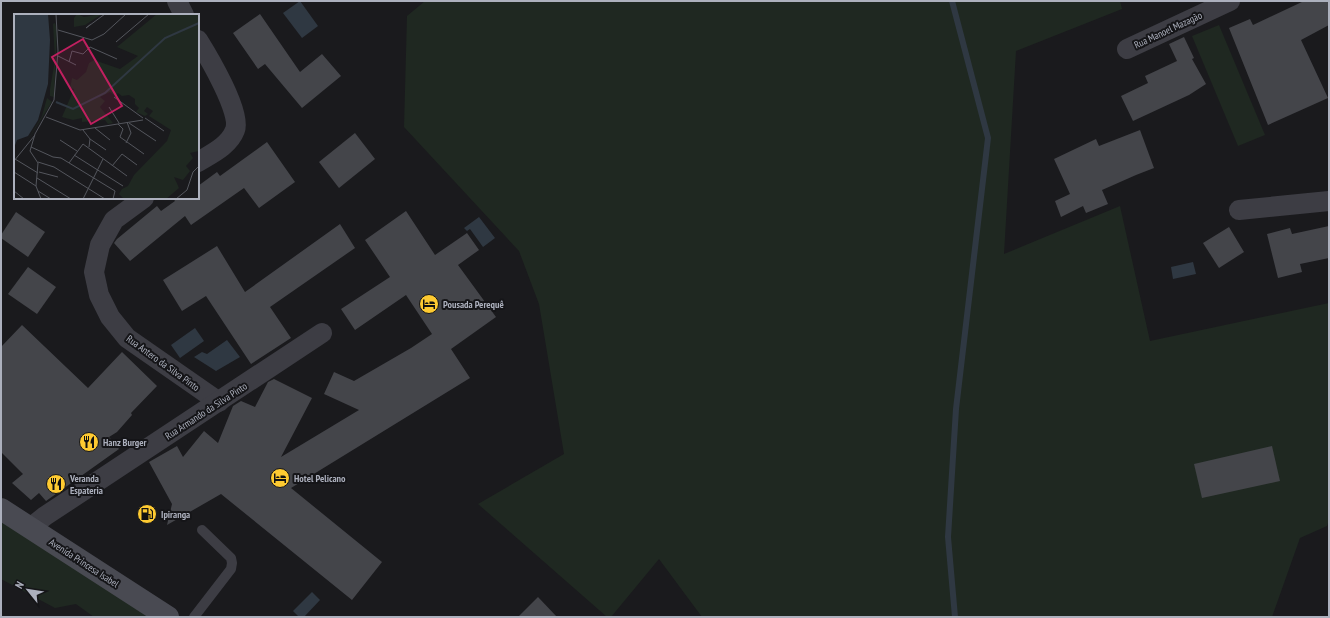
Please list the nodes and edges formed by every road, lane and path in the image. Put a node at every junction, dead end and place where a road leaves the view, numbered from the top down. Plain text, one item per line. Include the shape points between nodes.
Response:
1 (177, 1) edge
2 (1230, 1) edge
3 (184, 14) edge
4 (199, 42) edge
5 (1127, 49) dead end
6 (199, 161) edge
7 (143, 199) edge
8 (1329, 201) edge
9 (1239, 210) dead end
10 (322, 333) dead end
11 (219, 402) junction
12 (1, 509) edge
13 (30, 528) junction
14 (202, 530) dead end
15 (168, 617) edge
16 (194, 617) edge

1 - 3 street
2 - 5 street, Rua Manoel Mazagão
4 - 6 street via 229,99 237,121 236,130 226,143
7 - 11 street, Rua Antero da Silva Pinto via 114,220 100,245 94,272 100,295 110,317 127,338
8 - 9 street
10 - 11 street, Rua Armando da Silva Pinto
11 - 13 street, Rua Armando da Silva Pinto
12 - 13 main road, Avenida Princesa Isabel
13 - 15 main road, Avenida Princesa Isabel
14 - 16 lane via 231,558 232,563 231,569

